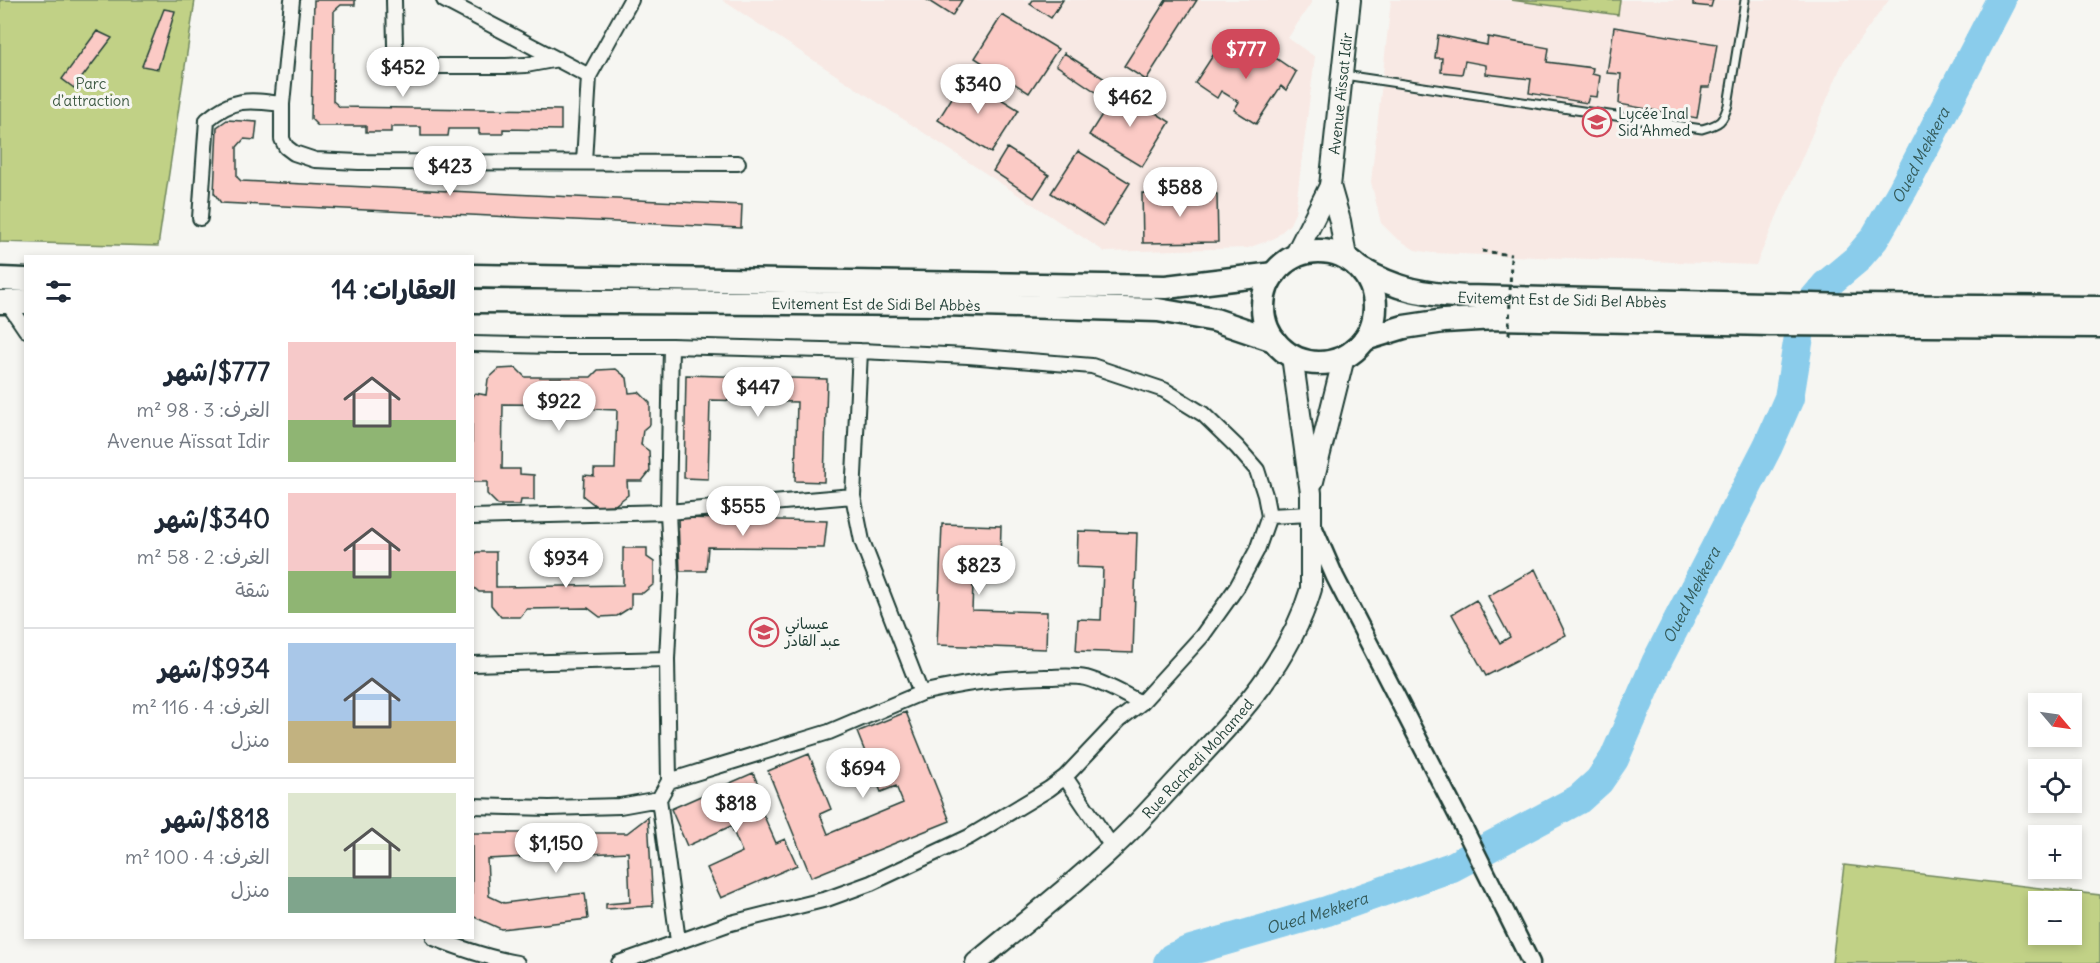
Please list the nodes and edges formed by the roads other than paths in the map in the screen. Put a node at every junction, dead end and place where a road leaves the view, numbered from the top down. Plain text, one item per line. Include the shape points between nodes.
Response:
1 (292, 0) edge
2 (393, 0) edge
3 (444, 0) edge
4 (631, 0) edge
5 (1350, 0) edge
6 (1745, 0) edge
7 (558, 59) junction
8 (1342, 75) junction
9 (589, 76) junction
10 (282, 104) junction
11 (585, 162) junction
12 (738, 164) dead end
13 (1330, 186) junction
14 (200, 218) dead end
15 (1295, 256) junction
16 (1354, 263) junction
17 (1274, 274) junction
18 (474, 276) edge
19 (0, 279) edge
20 (24, 280) edge
21 (474, 301) edge
22 (11, 302) edge
23 (2100, 308) edge
24 (1768, 314) junction
25 (1852, 315) junction
26 (24, 326) edge
27 (2100, 326) edge
28 (1365, 339) junction
29 (1274, 340) junction
30 (474, 344) edge
31 (671, 346) junction
32 (860, 351) junction
33 (1292, 356) junction
34 (1344, 357) junction
35 (1311, 493) junction
36 (854, 496) junction
37 (668, 512) junction
38 (1269, 516) junction
39 (474, 517) edge
40 (1312, 518) junction
41 (668, 659) junction
42 (474, 664) edge
43 (921, 693) junction
44 (1141, 703) junction
45 (1065, 777) junction
46 (669, 781) junction
47 (659, 799) junction
48 (474, 806) edge
49 (1113, 848) junction
50 (437, 939) edge
51 (678, 941) junction
52 (517, 963) edge
53 (620, 963) edge
54 (976, 963) edge
55 (1531, 963) edge

1 - 10 street
2 - 7 street via 394,45 399,61 406,66 506,66
3 - 7 street
4 - 9 street
5 - 8 main road, Avenue Aïssat Idir
6 - 8 lane via 1724,119 1702,129
7 - 9 street
8 - 13 main road, Avenue Aïssat Idir
9 - 11 street
10 - 11 street via 282,139 286,147 315,160
10 - 14 street via 236,102 207,120
11 - 12 street
13 - 15 main road
13 - 16 main road
15 - 16 highway via 1324,251
15 - 17 highway
16 - 24 highway, Evitement Est de Sidi Bel Abbès via 1396,287 1426,294
16 - 28 highway via 1373,291 1375,303
17 - 18 highway, Evitement Est de Sidi Bel Abbès via 1167,287
17 - 29 highway via 1264,300 1265,321
19 - 20 highway
21 - 29 highway, Evitement Est de Sidi Bel Abbès via 942,304 1158,310 1215,320
22 - 26 street
23 - 25 highway
24 - 25 highway
24 - 28 highway, Evitement Est de Sidi Bel Abbès via 1444,321 1404,327
25 - 27 highway
28 - 34 highway
29 - 33 highway
30 - 31 street
31 - 32 street
31 - 37 street
32 - 36 street
32 - 38 street via 1092,366 1164,390 1203,414 1257,470
33 - 34 highway via 1312,363
33 - 35 main road
34 - 35 main road
35 - 40 main road, Rue Rachedi Mohamed
36 - 37 street
36 - 43 street via 862,542
37 - 39 street
37 - 41 street
38 - 40 street
38 - 44 street via 1257,550 1237,587 1202,636
40 - 49 main road, Rue Rachedi Mohamed via 1311,589 1285,650 1235,720
40 - 55 street via 1335,577
41 - 42 street
41 - 46 street
43 - 44 street via 969,682 1066,677 1085,678
43 - 46 street via 829,732
44 - 45 street via 1119,720
45 - 49 street
45 - 51 street via 969,837 871,883 827,900 731,923
46 - 47 street
47 - 48 street via 620,806
47 - 51 street
49 - 54 main road, Rue Rachedi Mohamed
50 - 52 street via 493,959
51 - 53 street

